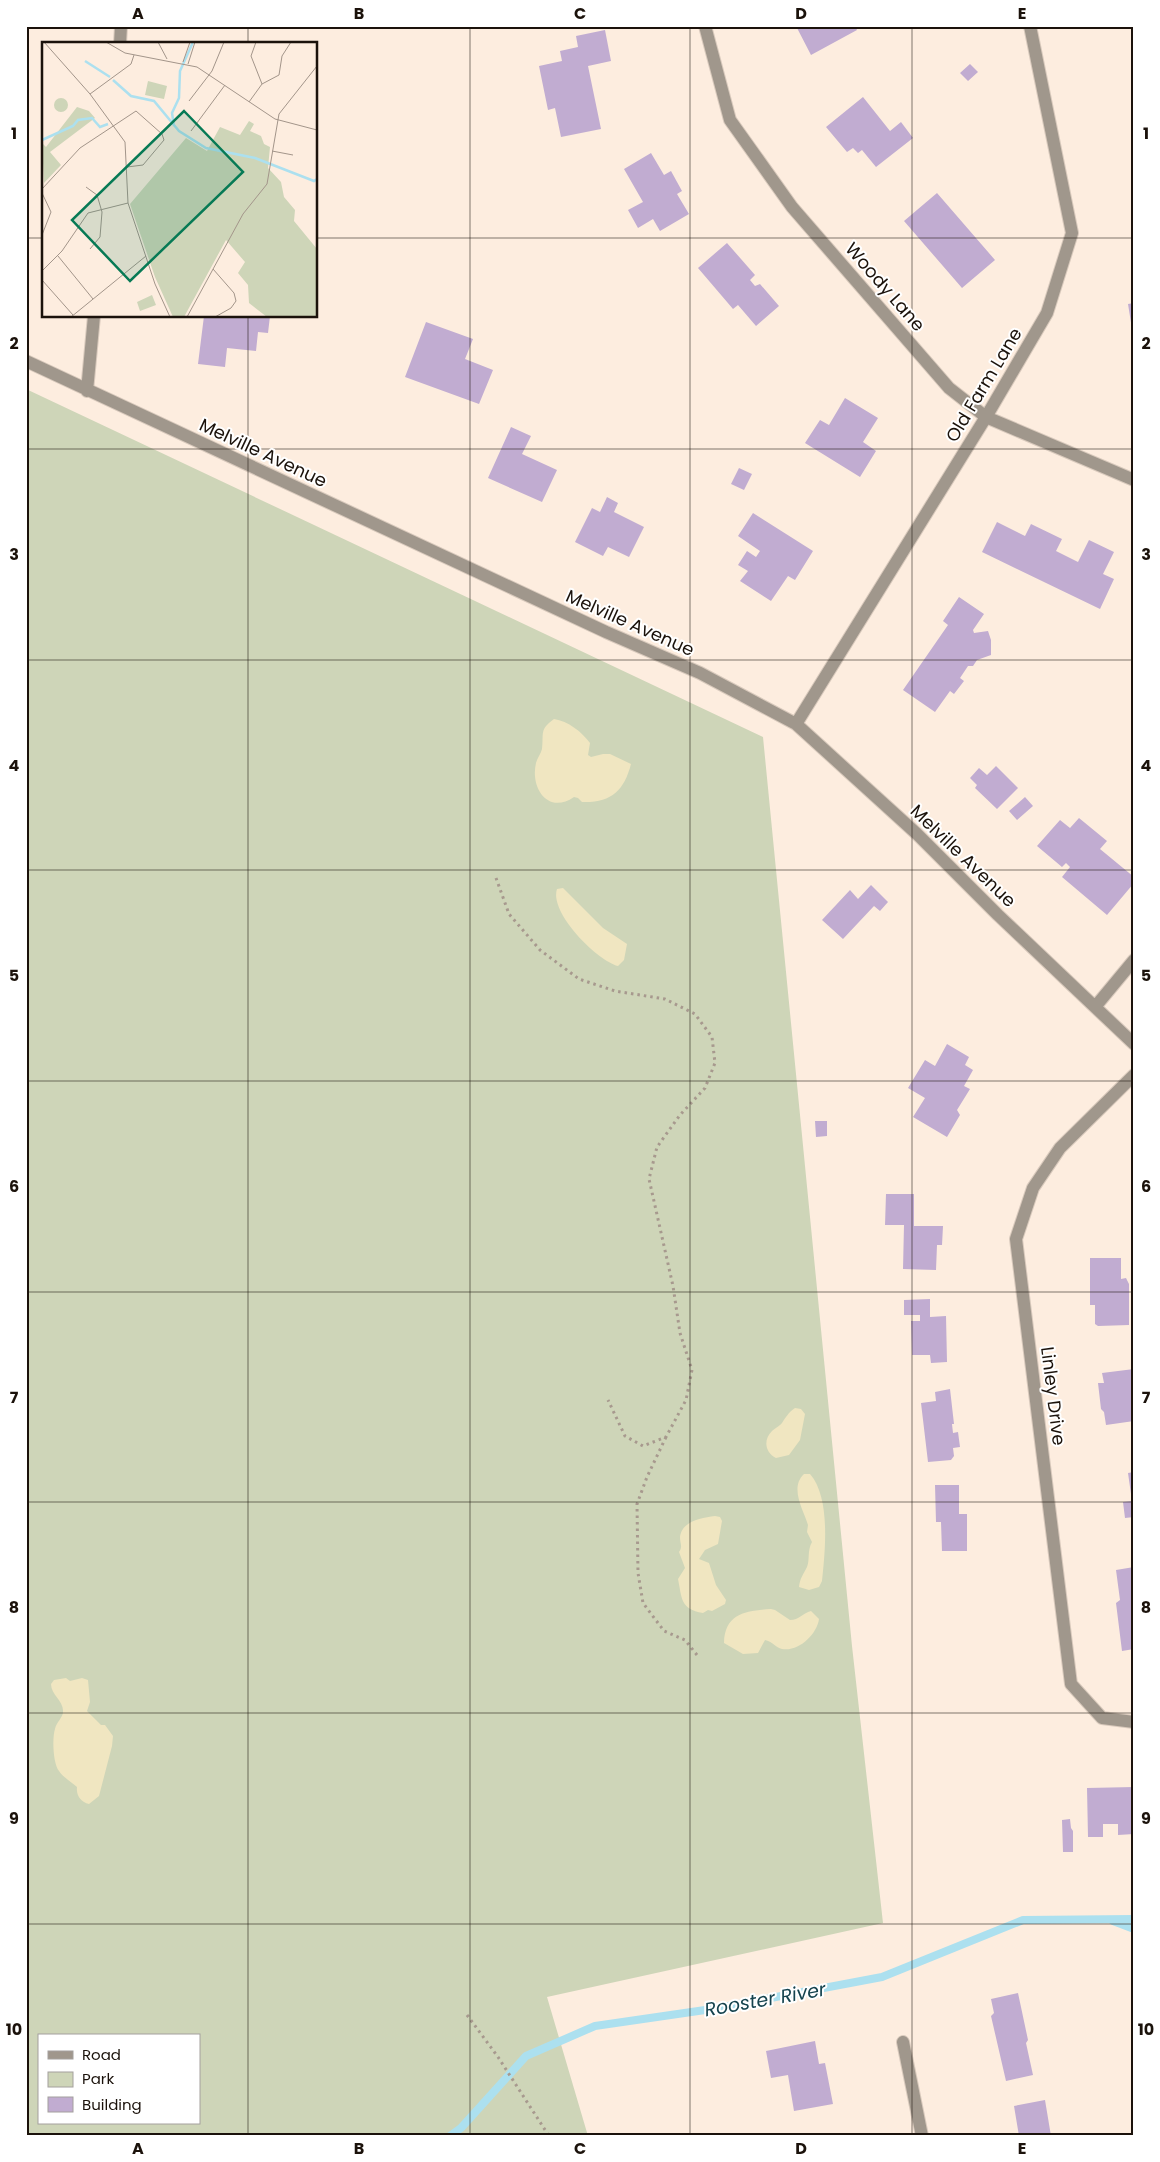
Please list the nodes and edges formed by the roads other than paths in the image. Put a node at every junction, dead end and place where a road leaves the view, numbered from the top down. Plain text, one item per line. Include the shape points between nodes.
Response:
1 (121, 26) edge
2 (705, 26) edge
3 (1030, 26) edge
4 (120, 42) edge
5 (94, 318) edge
6 (26, 360) edge
7 (87, 390) junction
8 (986, 417) junction
9 (1134, 480) edge
10 (796, 724) junction
11 (1134, 960) edge
12 (1096, 1008) junction
13 (1134, 1044) edge
14 (1134, 1075) edge
15 (1134, 1722) edge
16 (903, 2042) dead end
17 (922, 2136) edge

1 - 4 street
2 - 8 street, Woody Lane via 730,120 792,207 949,388
3 - 8 street, Old Farm Lane via 1072,233 1047,313
5 - 7 street
6 - 7 street, Melville Avenue
7 - 10 street, Melville Avenue via 700,673
8 - 9 street, Woody Lane
8 - 10 street, Old Farm Lane
10 - 12 street, Melville Avenue via 917,834
11 - 12 street
12 - 13 street, Melville Avenue
14 - 15 street, Linley Drive via 1060,1148 1033,1188 1016,1239 1071,1684 1102,1718
16 - 17 street

